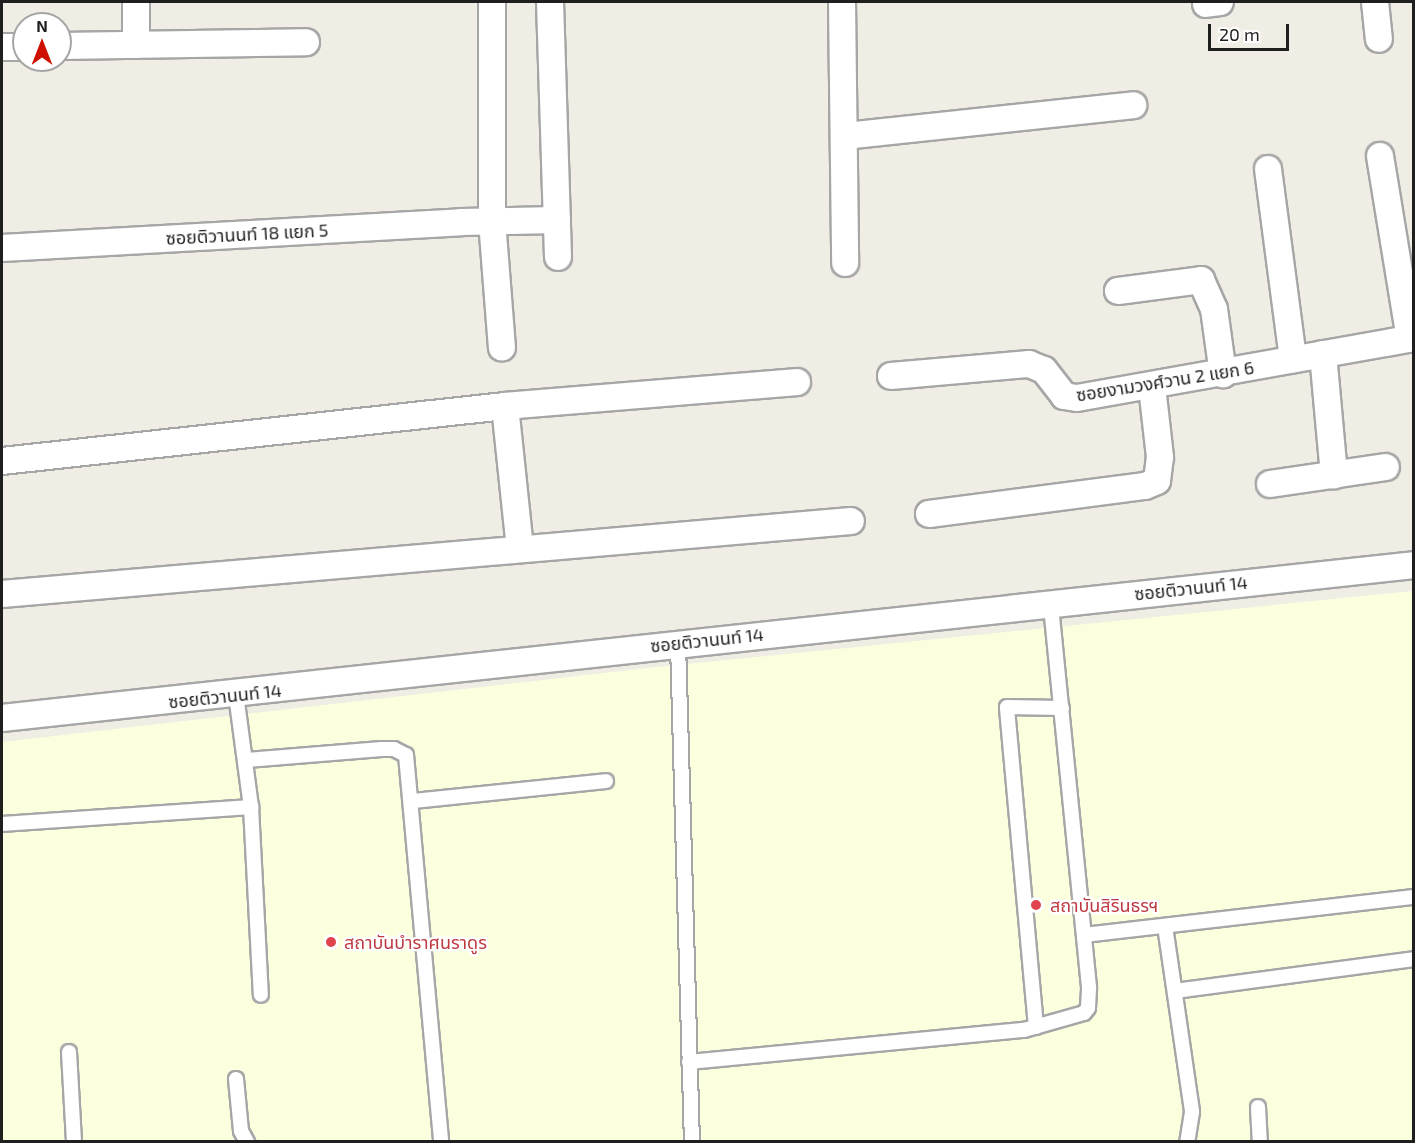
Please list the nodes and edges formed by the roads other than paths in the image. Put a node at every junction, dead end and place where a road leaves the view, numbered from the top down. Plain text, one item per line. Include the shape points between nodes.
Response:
1 (136, 2) edge
2 (492, 2) edge
3 (550, 2) edge
4 (842, 2) edge
5 (1375, 2) edge
6 (1380, 39) dead end
7 (306, 42) dead end
8 (136, 45) junction
9 (72, 46) edge
10 (1133, 105) dead end
11 (845, 136) junction
12 (1380, 156) dead end
13 (1268, 169) dead end
14 (557, 220) junction
15 (492, 221) junction
16 (2, 248) edge
17 (558, 257) dead end
18 (845, 263) dead end
19 (1118, 291) dead end
20 (1412, 339) edge
21 (502, 348) dead end
22 (1323, 354) junction
23 (1293, 359) junction
24 (1223, 374) junction
25 (891, 376) dead end
26 (797, 382) dead end
27 (1152, 387) junction
28 (505, 405) junction
29 (2, 461) edge
30 (1386, 467) dead end
31 (1334, 476) junction
32 (1270, 484) dead end
33 (929, 514) dead end
34 (851, 521) dead end
35 (520, 548) junction
36 (1413, 565) edge
37 (2, 594) edge
38 (1051, 603) junction
39 (678, 643) junction
40 (236, 695) junction
41 (1062, 708) junction
42 (2, 718) edge
43 (247, 760) junction
44 (606, 781) dead end
45 (412, 801) junction
46 (251, 807) junction
47 (2, 824) edge
48 (1413, 897) edge
49 (1165, 926) junction
50 (1083, 935) junction
51 (1413, 959) edge
52 (1174, 991) junction
53 (261, 995) dead end
54 (1036, 1027) junction
55 (69, 1052) dead end
56 (689, 1062) junction
57 (236, 1079) dead end
58 (1258, 1107) dead end
59 (74, 1142) edge
60 (247, 1142) edge
61 (441, 1142) edge
62 (692, 1142) edge
63 (1187, 1142) edge
64 (1260, 1142) edge

1 - 8 street
2 - 15 street
3 - 14 street
4 - 11 street
5 - 6 street
7 - 8 street
8 - 9 street
10 - 11 street
11 - 18 street
12 - 20 street
13 - 23 street
14 - 15 street, ซอยติวานนท์ 18 แยก 5
14 - 17 street
15 - 16 street, ซอยติวานนท์ 18 แยก 5
15 - 21 street
19 - 24 street via 1201,280 1214,309
20 - 22 street, ซอยงามวงศ์วาน 2 แยก 6
22 - 23 street, ซอยงามวงศ์วาน 2 แยก 6
22 - 31 street
23 - 24 street, ซอยงามวงศ์วาน 2 แยก 6
24 - 27 street, ซอยงามวงศ์วาน 2 แยก 6
25 - 27 street, ซอยงามวงศ์วาน 2 แยก 6 via 1029,364 1044,370 1064,396 1077,398
26 - 28 street
27 - 33 street via 1160,457 1157,481 1145,486
28 - 29 street
28 - 35 street
30 - 31 street
31 - 32 street
34 - 35 street
35 - 37 street
36 - 38 street, ซอยติวานนท์ 14
38 - 39 street, ซอยติวานนท์ 14
38 - 41 lane
39 - 40 street, ซอยติวานนท์ 14
39 - 56 lane
40 - 42 street, ซอยติวานนท์ 14
40 - 43 lane
41 - 50 lane
41 - 54 lane via 1007,707
43 - 45 lane via 394,749 406,755
43 - 46 lane
44 - 45 lane
45 - 61 lane
46 - 47 lane
46 - 53 lane
48 - 49 lane
49 - 50 lane
49 - 52 lane
50 - 54 lane via 1088,1008
51 - 52 lane
52 - 63 lane via 1192,1112
54 - 56 lane via 967,1038
55 - 59 lane
56 - 62 lane
57 - 60 lane via 241,1131
58 - 64 lane

